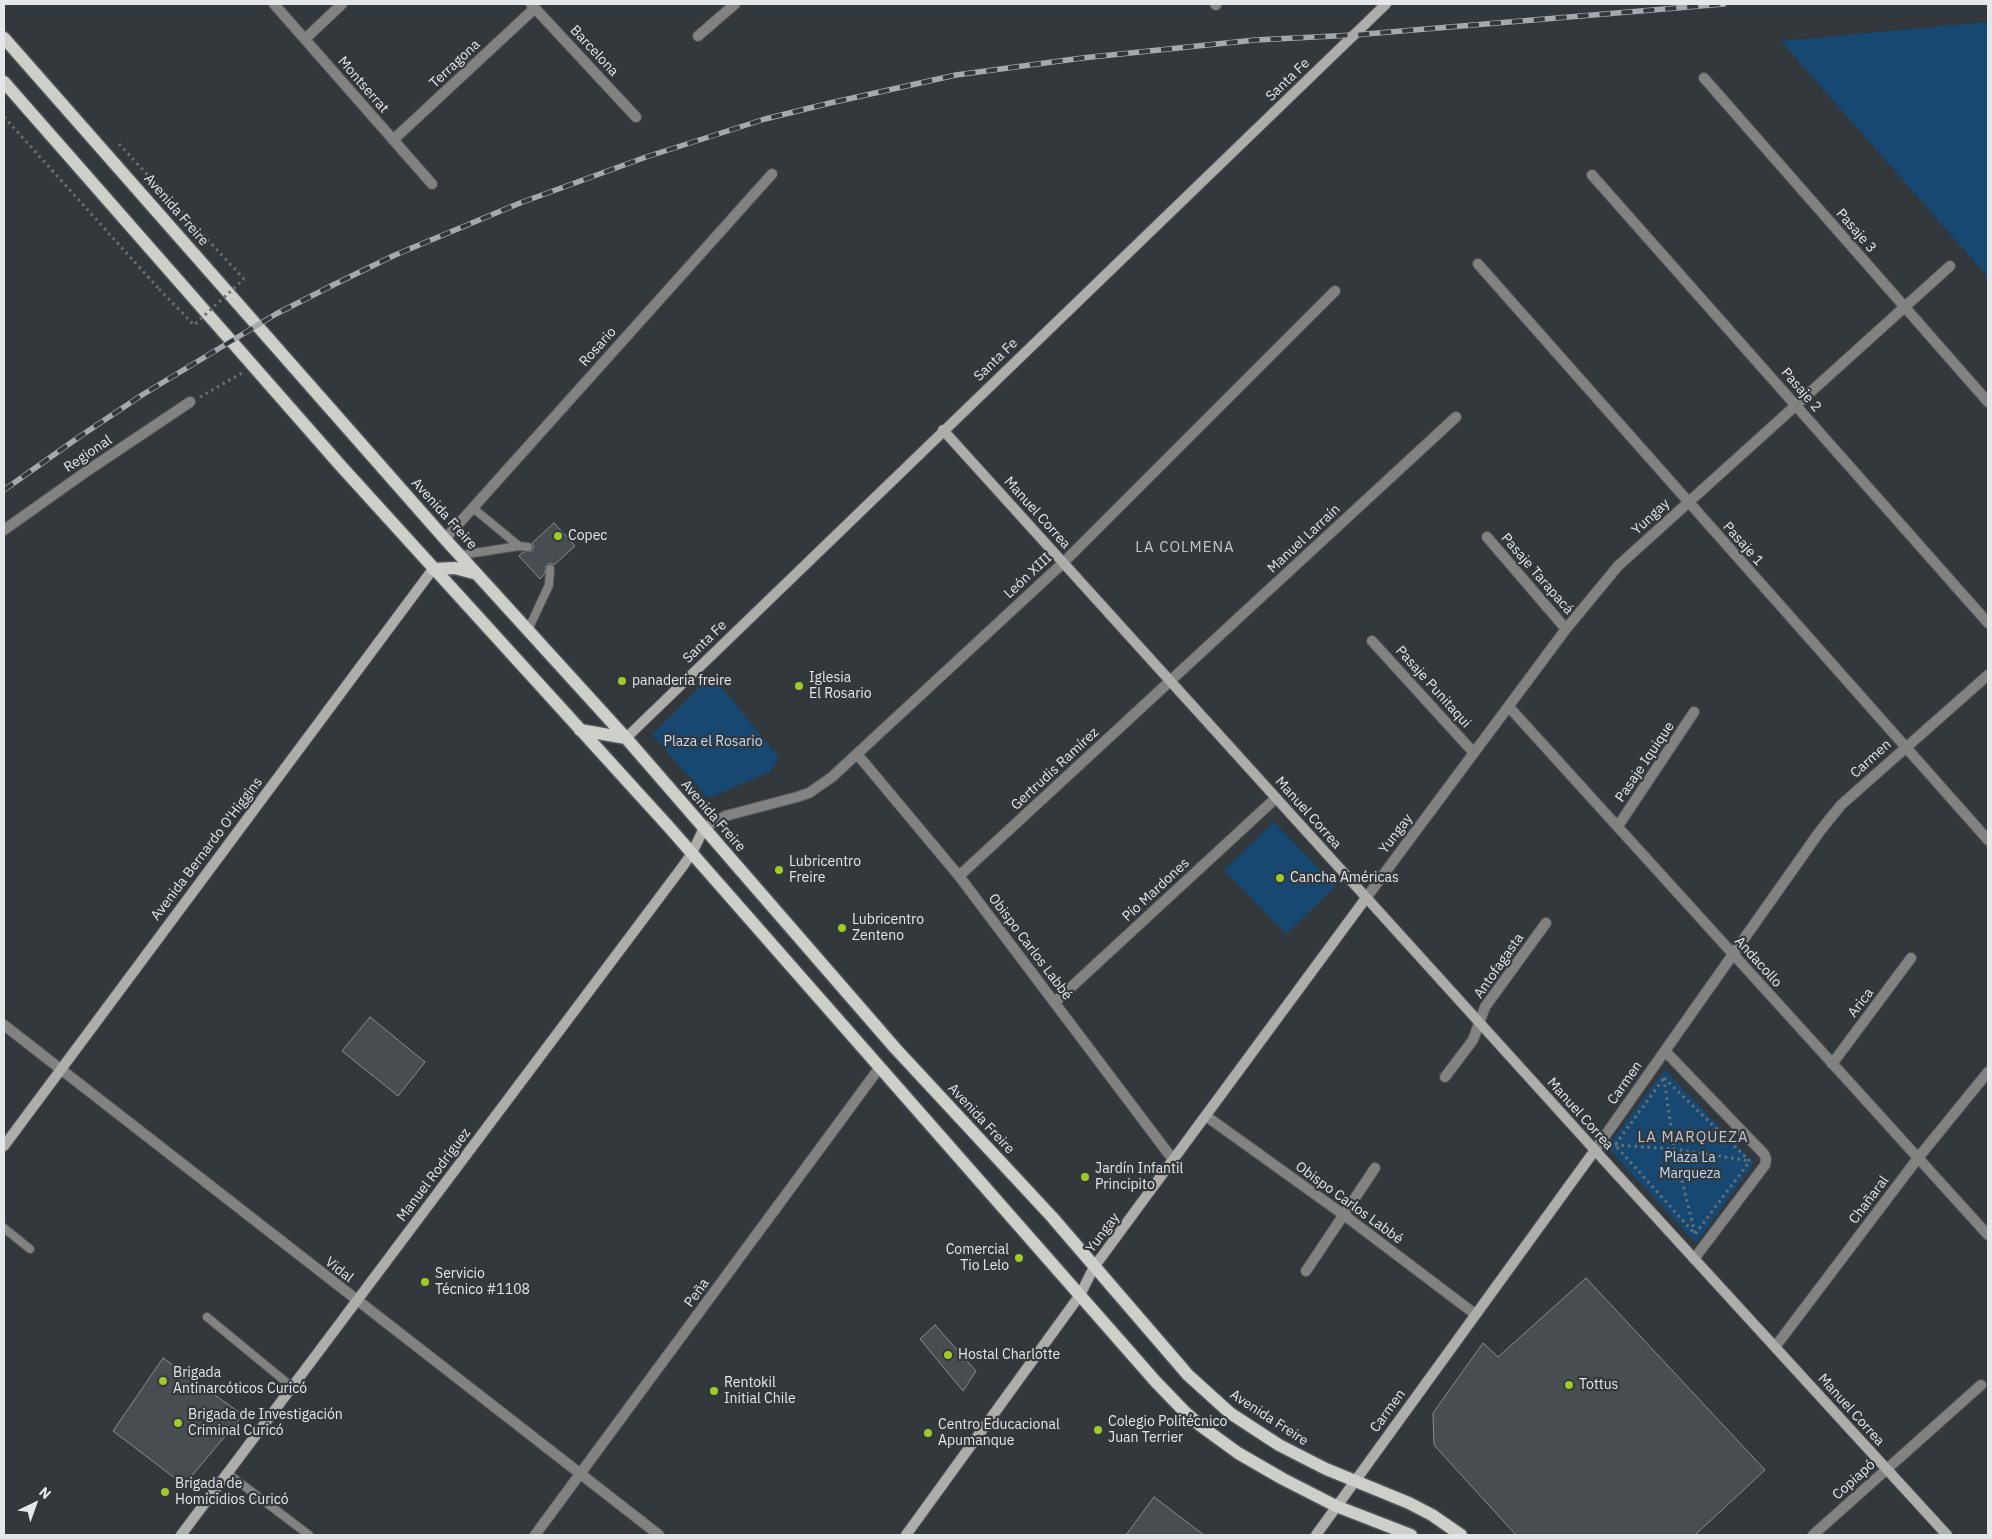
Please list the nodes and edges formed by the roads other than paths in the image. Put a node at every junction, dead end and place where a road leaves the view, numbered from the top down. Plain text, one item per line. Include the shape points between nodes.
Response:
1 (274, 4) edge
2 (342, 4) edge
3 (735, 4) edge
4 (1386, 4) edge
5 (533, 6) edge
6 (698, 36) dead end
7 (4, 38) edge
8 (305, 39) junction
9 (1704, 78) dead end
10 (4, 82) edge
11 (636, 117) dead end
12 (393, 140) junction
13 (772, 174) dead end
14 (1592, 175) dead end
15 (432, 184) dead end
16 (1478, 264) dead end
17 (1950, 266) dead end
18 (1335, 291) dead end
19 (1905, 307) junction
20 (190, 402) road end
21 (1988, 402) edge
22 (1796, 405) junction
23 (1456, 417) dead end
24 (943, 430) junction
25 (1688, 502) junction
26 (473, 508) junction
27 (4, 530) edge
28 (1487, 537) dead end
29 (445, 539) junction
30 (519, 546) junction
31 (528, 547) dead end
32 (461, 555) junction
33 (1063, 563) junction
34 (433, 569) junction
35 (550, 570) dead end
36 (480, 575) junction
37 (1988, 623) edge
38 (1566, 629) junction
39 (528, 630) junction
40 (1372, 641) dead end
41 (1988, 674) edge
42 (1170, 682) junction
43 (1509, 707) junction
44 (1694, 712) dead end
45 (580, 730) junction
46 (626, 738) junction
47 (1905, 746) junction
48 (1474, 753) junction
49 (857, 754) junction
50 (1276, 798) junction
51 (1618, 826) junction
52 (704, 828) junction
53 (1988, 840) edge
54 (692, 853) junction
55 (959, 876) junction
56 (1366, 898) junction
57 (1546, 923) dead end
58 (1732, 954) junction
59 (1911, 958) dead end
60 (1055, 1002) junction
61 (1480, 1024) junction
62 (4, 1026) edge
63 (1665, 1051) junction
64 (1832, 1064) junction
65 (880, 1067) junction
66 (60, 1070) junction
67 (1988, 1072) edge
68 (1445, 1077) dead end
69 (1206, 1116) junction
70 (4, 1146) edge
71 (1595, 1150) junction
72 (1918, 1158) junction
73 (1174, 1161) junction
74 (1376, 1168) dead end
75 (1344, 1215) junction
76 (4, 1228) edge
77 (1988, 1235) edge
78 (30, 1249) dead end
79 (1694, 1259) junction
80 (1094, 1268) junction
81 (1306, 1271) dead end
82 (1080, 1295) junction
83 (356, 1301) junction
84 (1475, 1314) junction
85 (207, 1317) dead end
86 (1774, 1347) junction
87 (1981, 1385) dead end
88 (292, 1387) junction
89 (1886, 1469) junction
90 (227, 1473) junction
91 (580, 1474) junction
92 (1354, 1481) junction
93 (1336, 1506) junction
94 (181, 1535) edge
95 (309, 1535) edge
96 (535, 1535) edge
97 (659, 1535) edge
98 (906, 1535) edge
99 (1316, 1535) edge
100 (1411, 1535) edge
101 (1461, 1535) edge
102 (1813, 1535) edge
103 (1947, 1535) edge

1 - 8 street, Montserrat
2 - 8 street
3 - 6 street
4 - 24 street, Santa Fe
5 - 11 street, Barcelona
5 - 12 street, Terragona
7 - 29 main road, Avenida Freire
8 - 12 street, Montserrat
9 - 19 street, Pasaje 3
10 - 34 main road
12 - 15 street, Montserrat
13 - 26 street, Rosario
14 - 22 street, Pasaje 2
16 - 25 street, Pasaje 1
17 - 19 street, Yungay
18 - 33 street, León XIII
19 - 21 street, Pasaje 3
19 - 22 street, Yungay
20 - 27 street, Regional
22 - 25 street, Yungay
22 - 37 street, Pasaje 2
23 - 42 street, Manuel Larraín
24 - 33 street, Manuel Correa
24 - 46 street, Santa Fe
25 - 38 street, Yungay via 1618,566
25 - 47 street, Pasaje 1
26 - 29 street, Rosario
26 - 30 lane
28 - 38 street, Pasaje Tarapacá
29 - 32 main road, Avenida Freire
30 - 31 lane
30 - 32 lane
32 - 36 main road, Avenida Freire
33 - 42 street, Manuel Correa
33 - 49 street, León XIII
34 - 36 main road via 456,568
34 - 45 main road
34 - 66 street, Avenida Bernardo O'Higgins
35 - 39 lane via 549,585
36 - 39 main road, Avenida Freire
38 - 43 street, Yungay
39 - 46 main road, Avenida Freire
40 - 48 street, Pasaje Punitaqui
41 - 47 street, Carmen
42 - 50 street, Manuel Correa
42 - 55 street, Gertrudis Ramírez
43 - 48 street, Yungay
43 - 51 street, Andacollo
44 - 51 street, Pasaje Iquique
45 - 46 main road
45 - 54 main road
46 - 52 main road, Avenida Freire
47 - 53 street, Pasaje 1
47 - 58 street, Carmen via 1840,805
48 - 56 street, Yungay
49 - 52 street, León XIII via 809,793 725,816
49 - 55 street, Obispo Carlos Labbé
50 - 56 street, Manuel Correa
50 - 60 street, Pío Mardones
51 - 58 street, Andacollo
52 - 54 street, Manuel Rodríguez
52 - 80 main road, Avenida Freire
54 - 65 main road
54 - 83 street, Manuel Rodríguez
55 - 60 street, Obispo Carlos Labbé
56 - 61 street, Manuel Correa
56 - 69 street, Yungay
57 - 61 street, Antofagasta via 1485,1007
58 - 63 street, Carmen
58 - 64 street, Andacollo
59 - 64 street, Arica
60 - 73 street, Obispo Carlos Labbé
61 - 68 street, Antofagasta via 1473,1040
61 - 71 street, Manuel Correa
62 - 66 street, Vidal
63 - 71 street, Carmen
63 - 79 street via 1766,1159
64 - 72 street, Andacollo
65 - 82 main road
65 - 91 street, Peña
66 - 70 street, Avenida Bernardo O'Higgins
66 - 83 street, Vidal
67 - 72 street, Chañaral
69 - 73 street, Yungay
69 - 75 street, Obispo Carlos Labbé
71 - 79 street, Manuel Correa
71 - 84 street, Carmen
72 - 77 street, Andacollo
72 - 86 street, Chañaral
73 - 80 street, Yungay
74 - 75 street
75 - 81 street
75 - 84 street, Obispo Carlos Labbé
76 - 78 lane
79 - 86 street, Manuel Correa
80 - 82 street, Yungay
80 - 92 main road, Avenida Freire via 1188,1374 1222,1406 1279,1445
82 - 93 main road via 1156,1382 1201,1426 1261,1468
82 - 98 street, Yungay
83 - 88 street, Manuel Rodríguez
83 - 91 street, Vidal
84 - 92 street, Carmen
85 - 88 lane
86 - 89 street, Manuel Correa
87 - 89 street, Copiapó
88 - 90 street, Manuel Rodríguez
89 - 102 street, Copiapó
89 - 103 street, Manuel Correa
90 - 94 street, Manuel Rodríguez
90 - 95 lane
91 - 96 street, Peña
91 - 97 street, Vidal
92 - 93 street, Carmen
92 - 101 main road, Avenida Freire via 1417,1507
93 - 99 street, Carmen
93 - 100 main road

